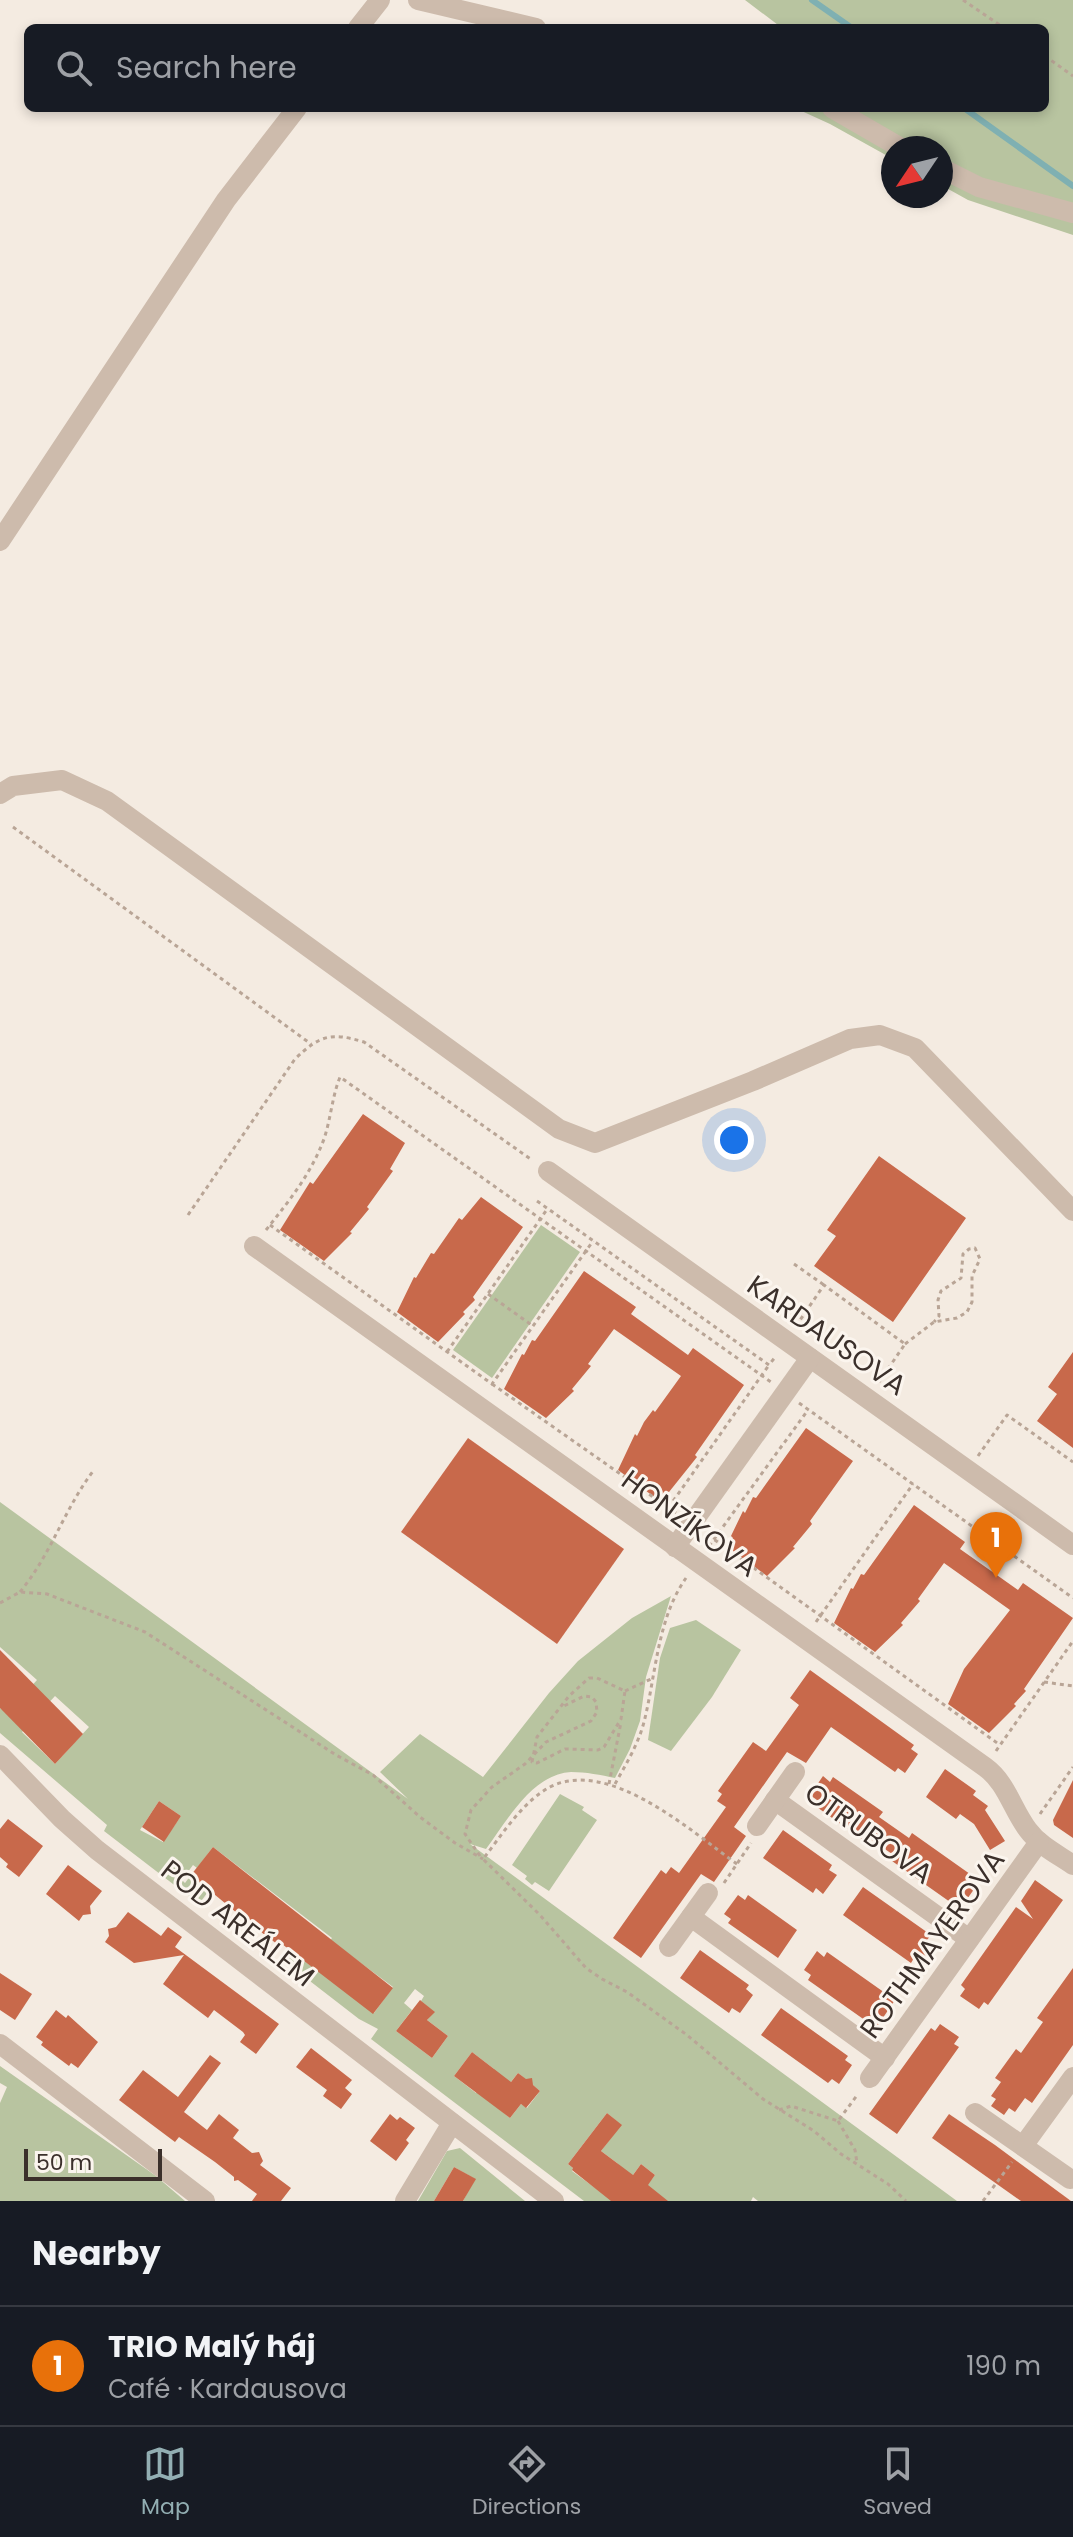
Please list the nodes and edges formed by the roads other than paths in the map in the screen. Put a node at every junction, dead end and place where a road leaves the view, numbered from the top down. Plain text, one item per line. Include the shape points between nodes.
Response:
1 (380, 0) edge
2 (418, 0) edge
3 (361, 24) edge
4 (519, 24) edge
5 (294, 112) edge
6 (839, 112) edge
7 (881, 136) edge
8 (953, 174) edge
9 (1073, 213) edge
10 (0, 541) edge
11 (0, 794) edge
12 (548, 1171) road end
13 (1073, 1211) edge
14 (254, 1246) road end
15 (810, 1358) junction
16 (1073, 1545) edge
17 (675, 1547) junction
18 (0, 1755) edge
19 (795, 1772) dead end
20 (775, 1800) junction
21 (757, 1826) road end
22 (1034, 1836) junction
23 (1073, 1865) edge
24 (708, 1893) road end
25 (691, 1917) junction
26 (969, 1939) junction
27 (669, 1947) dead end
28 (0, 2044) edge
29 (885, 2058) junction
30 (1073, 2077) edge
31 (870, 2078) road end
32 (975, 2113) dead end
33 (452, 2123) junction
34 (1023, 2146) junction
35 (1070, 2179) dead end
36 (205, 2201) edge
37 (405, 2201) edge
38 (554, 2201) edge

1 - 3 street
2 - 4 street
5 - 10 street via 226,200
6 - 7 street
8 - 9 street via 979,187
11 - 13 street via 13,786 62,780 107,801 559,1129 595,1143 850,1039 880,1035 915,1048
12 - 15 street, KARDAUSOVA
14 - 17 street, HONZÍKOVA
15 - 16 street, KARDAUSOVA
15 - 17 street
17 - 22 street, HONZÍKOVA via 994,1774
18 - 33 street, POD AREÁLEM via 90,1844
19 - 20 street, OTRUBOVA
20 - 21 street, OTRUBOVA
20 - 26 street, OTRUBOVA
22 - 23 street, HONZÍKOVA
22 - 26 street, ROTHMAYEROVA
24 - 25 street
25 - 27 street
25 - 29 street
26 - 29 street, ROTHMAYEROVA
28 - 36 street
29 - 31 street, ROTHMAYEROVA
30 - 34 street
32 - 34 street
33 - 37 street
33 - 38 street, POD AREÁLEM
34 - 35 street

